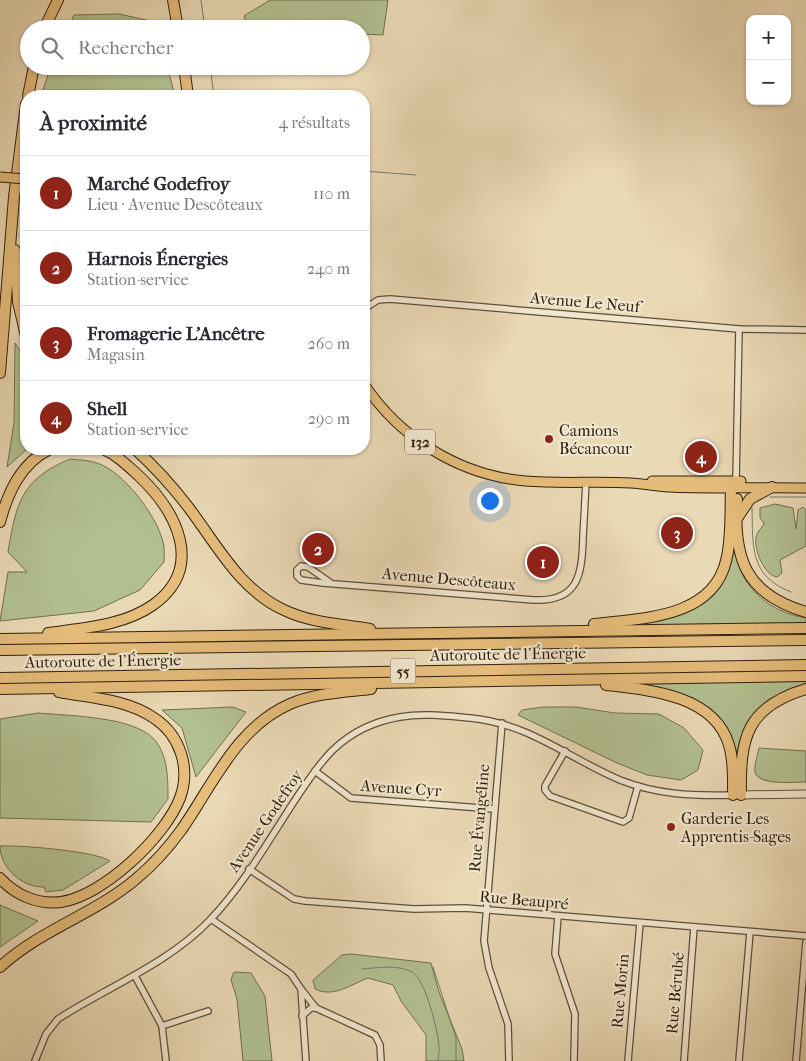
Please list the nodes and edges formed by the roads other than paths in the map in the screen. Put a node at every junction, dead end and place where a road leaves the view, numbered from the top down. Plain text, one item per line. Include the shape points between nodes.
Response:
1 (58, 0) edge
2 (173, 0) edge
3 (48, 20) edge
4 (176, 20) edge
5 (32, 75) edge
6 (185, 75) edge
7 (29, 90) edge
8 (187, 90) edge
9 (20, 155) edge
10 (0, 177) edge
11 (20, 179) edge
12 (13, 210) junction
13 (370, 305) edge
14 (20, 310) edge
15 (739, 329) junction
16 (806, 330) edge
17 (0, 373) edge
18 (370, 392) edge
19 (41, 455) edge
20 (114, 455) edge
21 (141, 455) edge
22 (586, 482) junction
23 (806, 483) edge
24 (735, 485) junction
25 (772, 487) junction
26 (806, 488) edge
27 (738, 517) junction
28 (0, 522) edge
29 (331, 583) junction
30 (806, 612) edge
31 (806, 628) edge
32 (544, 631) junction
33 (398, 633) junction
34 (2, 639) edge
35 (806, 640) edge
36 (0, 650) edge
37 (806, 665) edge
38 (806, 676) edge
39 (0, 678) edge
40 (573, 680) junction
41 (441, 682) junction
42 (39, 688) junction
43 (0, 689) edge
44 (806, 689) edge
45 (502, 723) junction
46 (564, 751) junction
47 (315, 771) junction
48 (638, 786) junction
49 (806, 794) edge
50 (737, 795) junction
51 (494, 809) junction
52 (249, 869) junction
53 (0, 878) edge
54 (486, 910) junction
55 (558, 916) junction
56 (211, 919) junction
57 (640, 923) junction
58 (694, 927) junction
59 (750, 932) junction
60 (806, 936) edge
61 (806, 942) edge
62 (0, 967) edge
63 (136, 976) junction
64 (300, 989) junction
65 (316, 1008) junction
66 (208, 1011) dead end
67 (302, 1016) junction
68 (162, 1026) junction
69 (36, 1061) edge
70 (166, 1061) edge
71 (306, 1061) edge
72 (381, 1061) edge
73 (509, 1061) edge
74 (574, 1061) edge
75 (628, 1061) edge
76 (684, 1061) edge
77 (739, 1061) edge
78 (796, 1061) edge

1 - 3 highway
2 - 4 highway
5 - 7 highway
6 - 8 highway
9 - 12 highway
10 - 11 main road, bridge
12 - 14 highway
12 - 17 highway
13 - 15 street, Avenue Le Neuf via 378,300 390,299
15 - 16 street, Avenue Le Neuf
15 - 24 street
18 - 22 main road, 132 via 408,433 458,463 513,480
19 - 28 highway via 20,474
20 - 34 highway via 143,480 174,520 181,550 179,569 173,583 155,604 127,618 90,628
21 - 33 highway via 170,484 238,575 261,597 282,610 310,619
22 - 24 main road, 132 via 668,480
22 - 29 street, Avenue Descôteaux via 581,571 574,585 560,597 534,600
23 - 24 main road, 132
24 - 25 main road, 132
24 - 27 highway
24 - 32 highway via 725,565 717,582 702,597 680,610 661,616
25 - 26 main road, 132
25 - 27 highway via 750,500
27 - 30 highway via 740,554 752,580 780,601
29 - 29 street, Avenue Descôteaux via 306,566 297,570 297,577 302,580
31 - 32 highway
32 - 33 highway
33 - 34 highway
35 - 36 highway, Autoroute de l'Énergie / 55
37 - 39 highway, Autoroute de l'Énergie / 55
38 - 40 highway
40 - 41 highway
40 - 50 highway via 663,694 706,712 719,725 728,742
41 - 42 highway
41 - 62 highway via 322,695 295,702 271,714 240,743 177,836 149,868 113,897 24,948
42 - 43 highway
42 - 53 highway via 116,702 154,718 170,733 181,751 183,785 175,809 149,842 116,874 85,894 64,901 40,902 20,895
44 - 50 highway via 773,703 751,726 742,752
45 - 46 street, Avenue Godefroy via 526,731
45 - 47 street, Avenue Godefroy via 426,715 387,720 345,740
45 - 51 street, Rue Évangéline
46 - 48 street, Avenue Godefroy
46 - 48 street via 545,786 550,796 623,822 629,818
47 - 51 street, Avenue Cyr via 350,798
47 - 52 street, Avenue Godefroy
48 - 50 street, Avenue Godefroy via 678,795
49 - 50 street, Avenue Godefroy
51 - 54 street, Rue Évangéline
52 - 54 street, Rue Beaupré via 299,900 414,909
52 - 56 street, Avenue Godefroy
54 - 55 street, Rue Beaupré
54 - 73 street, Rue Évangéline via 484,948 508,1024
55 - 57 street, Rue Beaupré
55 - 74 street via 555,954 575,1014
56 - 63 street, Avenue Godefroy via 175,950
56 - 64 street via 291,974
57 - 58 street, Rue Beaupré
57 - 75 street, Rue Morin
58 - 59 street, Rue Beaupré
58 - 76 street, Rue Bérubé
59 - 60 street, Rue Beaupré
59 - 77 street
61 - 78 street
63 - 68 street
63 - 69 street, Avenue Godefroy via 52,1024
64 - 65 street
64 - 67 street
65 - 67 street
65 - 72 street via 375,1035 380,1045
66 - 68 street
67 - 71 street
68 - 70 street

